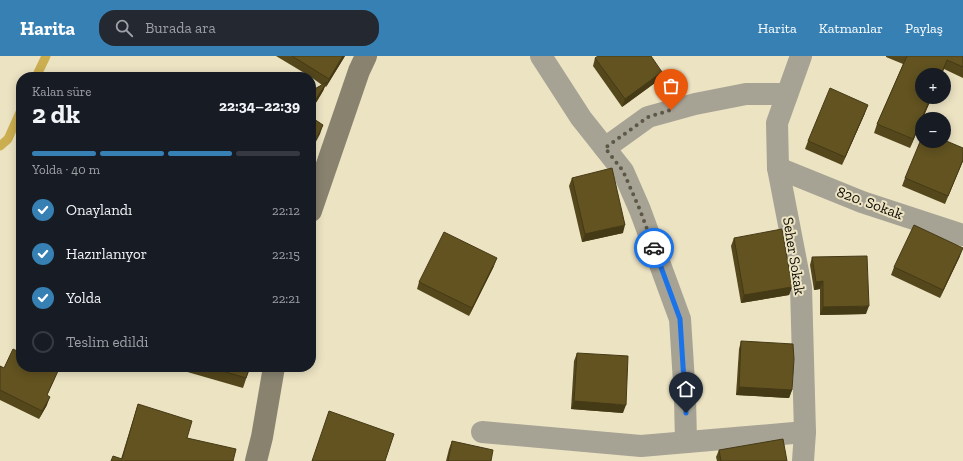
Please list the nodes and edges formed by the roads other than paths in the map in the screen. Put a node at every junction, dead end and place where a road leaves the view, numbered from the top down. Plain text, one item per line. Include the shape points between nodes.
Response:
1 (366, 56) edge
2 (541, 56) edge
3 (801, 56) edge
4 (787, 94) junction
5 (605, 148) junction
6 (778, 168) junction
7 (316, 196) edge
8 (963, 235) edge
9 (273, 372) edge
10 (482, 432) dead end
11 (805, 432) junction
12 (686, 442) junction
13 (256, 461) edge
14 (803, 461) edge

1 - 7 street
2 - 5 street via 581,118
3 - 4 street, Seher Sokak
4 - 5 street via 746,94 648,117
4 - 6 street, Seher Sokak via 777,123
5 - 12 street via 623,171 680,319
6 - 8 street, 820. Sokak via 862,202
6 - 11 street, Seher Sokak via 801,287
9 - 13 street
10 - 12 street via 641,446
11 - 12 street
11 - 14 street, Seher Sokak

